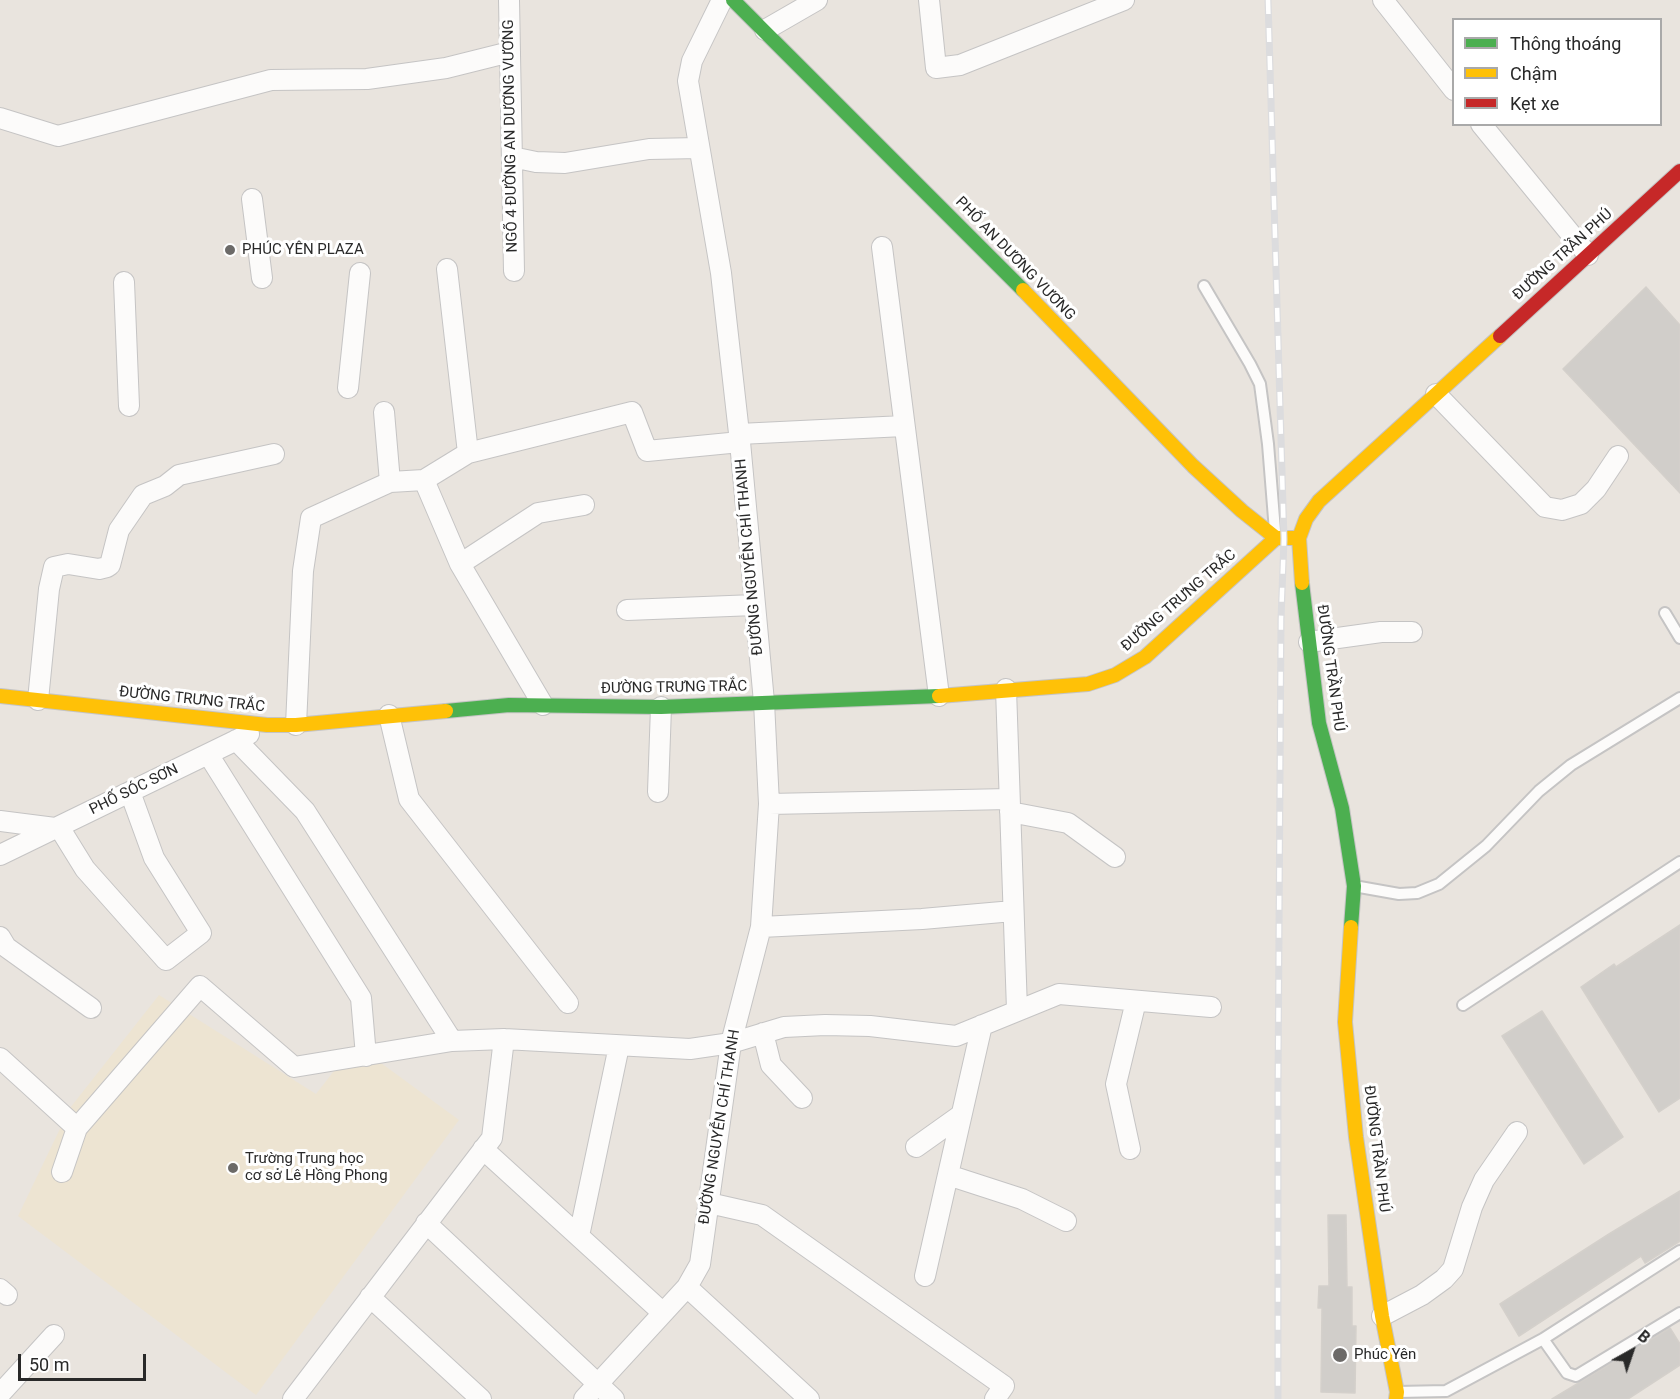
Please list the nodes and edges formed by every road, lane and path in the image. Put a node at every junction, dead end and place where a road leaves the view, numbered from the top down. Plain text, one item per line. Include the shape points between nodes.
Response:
1 (509, 0) edge
2 (722, 0) edge
3 (733, 0) edge
4 (817, 0) edge
5 (929, 0) edge
6 (1124, 0) edge
7 (1383, 0) edge
8 (765, 30) junction
9 (510, 52) junction
10 (1452, 87) edge
11 (0, 118) edge
12 (1483, 126) edge
13 (699, 148) junction
14 (512, 158) junction
15 (1680, 171) edge
16 (252, 199) dead end
17 (882, 247) dead end
18 (1588, 255) junction
19 (447, 269) dead end
20 (514, 271) dead end
21 (360, 273) dead end
22 (262, 278) dead end
23 (124, 282) dead end
24 (1204, 286) dead end
25 (348, 388) dead end
26 (1436, 394) junction
27 (129, 406) dead end
28 (384, 412) dead end
29 (904, 426) junction
30 (739, 438) junction
31 (468, 453) junction
32 (274, 454) dead end
33 (1618, 456) dead end
34 (424, 480) junction
35 (390, 482) junction
36 (584, 505) dead end
37 (1276, 538) junction
38 (1299, 538) junction
39 (460, 564) junction
40 (755, 604) junction
41 (627, 610) dead end
42 (1665, 613) dead end
43 (1412, 632) dead end
44 (1680, 638) edge
45 (1309, 642) junction
46 (1006, 689) junction
47 (0, 696) edge
48 (939, 696) junction
49 (1680, 698) edge
50 (38, 700) junction
51 (764, 702) junction
52 (543, 705) junction
53 (661, 707) junction
54 (389, 715) junction
55 (296, 724) junction
56 (267, 725) junction
57 (236, 740) junction
58 (208, 754) junction
59 (130, 792) junction
60 (658, 792) dead end
61 (769, 804) junction
62 (1009, 805) junction
63 (0, 821) edge
64 (57, 828) junction
65 (0, 855) edge
66 (1115, 857) dead end
67 (1680, 862) edge
68 (1354, 886) junction
69 (1013, 911) junction
70 (761, 927) junction
71 (0, 937) edge
72 (1136, 1001) junction
73 (568, 1002) dead end
74 (1463, 1005) dead end
75 (1211, 1007) dead end
76 (91, 1008) dead end
77 (1017, 1010) junction
78 (982, 1025) junction
79 (763, 1033) junction
80 (504, 1039) junction
81 (452, 1041) junction
82 (731, 1042) junction
83 (619, 1046) junction
84 (366, 1056) junction
85 (0, 1058) edge
86 (802, 1098) dead end
87 (962, 1115) junction
88 (77, 1128) junction
89 (1517, 1132) dead end
90 (916, 1147) dead end
91 (483, 1149) junction
92 (1130, 1149) dead end
93 (62, 1172) dead end
94 (948, 1175) junction
95 (709, 1203) junction
96 (1066, 1221) dead end
97 (426, 1223) junction
98 (579, 1236) junction
99 (1680, 1251) edge
100 (925, 1276) dead end
101 (687, 1287) junction
102 (370, 1297) junction
103 (663, 1313) junction
104 (1680, 1313) edge
105 (1382, 1317) junction
106 (54, 1335) dead end
107 (1543, 1338) junction
108 (598, 1384) junction
109 (0, 1394) edge
110 (1396, 1396) edge
111 (293, 1399) edge
112 (482, 1399) edge
113 (584, 1399) edge
114 (614, 1399) edge
115 (809, 1399) edge
116 (995, 1399) edge

1 - 9 street, NGÕ 4 ĐƯỜNG AN DƯƠNG VƯƠNG
2 - 13 street, ĐƯỜNG NGUYỄN CHÍ THANH via 692,61 688,81
3 - 8 street, PHỐ AN DƯƠNG VƯƠNG
4 - 8 street
5 - 6 street via 936,68 960,65
7 - 10 street
8 - 37 street, PHỐ AN DƯƠNG VƯƠNG via 1193,466
9 - 11 street via 446,68 368,79 271,80 58,136
9 - 14 street, NGÕ 4 ĐƯỜNG AN DƯƠNG VƯƠNG
12 - 18 street
13 - 14 street via 650,149 565,163
13 - 30 street, ĐƯỜNG NGUYỄN CHÍ THANH via 720,273
14 - 20 street, NGÕ 4 ĐƯỜNG AN DƯƠNG VƯƠNG
15 - 18 street, ĐƯỜNG TRẦN PHÚ
16 - 22 street
17 - 29 street
18 - 26 street, ĐƯỜNG TRẦN PHÚ
19 - 31 street
21 - 25 street
23 - 27 street
24 - 37 lane via 1260,384
26 - 33 street via 1545,507 1562,510 1581,504
26 - 38 street, ĐƯỜNG TRẦN PHÚ via 1319,501
28 - 35 street
29 - 30 street
29 - 48 street
30 - 31 street via 647,451 632,412
30 - 40 street, ĐƯỜNG NGUYỄN CHÍ THANH
31 - 34 street
32 - 50 street via 179,475 143,495 119,530 110,565 99,569 68,564 54,567
34 - 35 street
34 - 39 street
35 - 55 street via 311,519 303,571
36 - 39 street via 538,513
37 - 38 street
37 - 46 street, ĐƯỜNG TRƯNG TRẮC via 1144,657 1115,675 1088,684
38 - 45 street, ĐƯỜNG TRẦN PHÚ
39 - 52 street
40 - 41 street
40 - 51 street, ĐƯỜNG NGUYỄN CHÍ THANH
42 - 44 lane
43 - 45 street
45 - 68 street, ĐƯỜNG TRẦN PHÚ via 1319,723 1342,808
46 - 48 street, ĐƯỜNG TRƯNG TRẮC
46 - 62 street
47 - 50 street, ĐƯỜNG TRƯNG TRẮC
48 - 51 street, ĐƯỜNG TRƯNG TRẮC
49 - 68 lane via 1571,765 1539,791 1486,846 1439,884 1417,893 1399,894
50 - 56 street, ĐƯỜNG TRƯNG TRẮC
51 - 53 street, ĐƯỜNG TRƯNG TRẮC
51 - 61 street, ĐƯỜNG NGUYỄN CHÍ THANH
52 - 53 street, ĐƯỜNG TRƯNG TRẮC
52 - 54 street, ĐƯỜNG TRƯNG TRẮC
53 - 60 street
54 - 55 street, ĐƯỜNG TRƯNG TRẮC
54 - 73 street via 409,799
55 - 56 street, ĐƯỜNG TRƯNG TRẮC
56 - 57 street, PHỐ SÓC SƠN
57 - 58 street, PHỐ SÓC SƠN
57 - 81 street via 305,811
58 - 59 street, PHỐ SÓC SƠN
58 - 84 street via 361,998
59 - 64 street, PHỐ SÓC SƠN
59 - 64 street via 154,858 201,933 166,960 85,869
61 - 62 street
61 - 70 street, ĐƯỜNG NGUYỄN CHÍ THANH
62 - 66 street via 1068,823
62 - 69 street
63 - 64 street
64 - 65 street, PHỐ SÓC SƠN
67 - 74 lane
68 - 105 street, ĐƯỜNG TRẦN PHÚ via 1345,1022 1356,1137
69 - 70 street
69 - 77 street
70 - 82 street, ĐƯỜNG NGUYỄN CHÍ THANH
71 - 76 street via 6,947
72 - 75 street
72 - 77 street via 1059,994
72 - 92 street via 1116,1084
77 - 78 street
78 - 79 street via 956,1036 825,1025 783,1027
78 - 87 street
79 - 82 street
79 - 86 street via 771,1065
80 - 81 street
80 - 83 street
80 - 91 street via 492,1138
81 - 84 street
82 - 83 street via 690,1049
82 - 95 street, ĐƯỜNG NGUYỄN CHÍ THANH
83 - 98 street
84 - 88 street via 294,1067 200,986
85 - 88 street
87 - 90 street
87 - 94 street
88 - 93 street
89 - 105 street via 1484,1180 1453,1269 1422,1295
91 - 97 street
91 - 98 street
94 - 96 street via 1022,1199
94 - 100 street
95 - 101 street, ĐƯỜNG NGUYỄN CHÍ THANH via 700,1264
95 - 116 street via 762,1215 1004,1386
97 - 102 street
97 - 108 street
98 - 103 street
99 - 107 lane
101 - 103 street, ĐƯỜNG NGUYỄN CHÍ THANH
101 - 115 street
102 - 111 street
102 - 112 street
103 - 108 street, ĐƯỜNG NGUYỄN CHÍ THANH
104 - 107 lane via 1576,1376 1567,1373
105 - 110 street, ĐƯỜNG TRẦN PHÚ
106 - 109 street
107 - 110 lane via 1446,1391
108 - 113 street, ĐƯỜNG NGUYỄN CHÍ THANH
108 - 114 street

